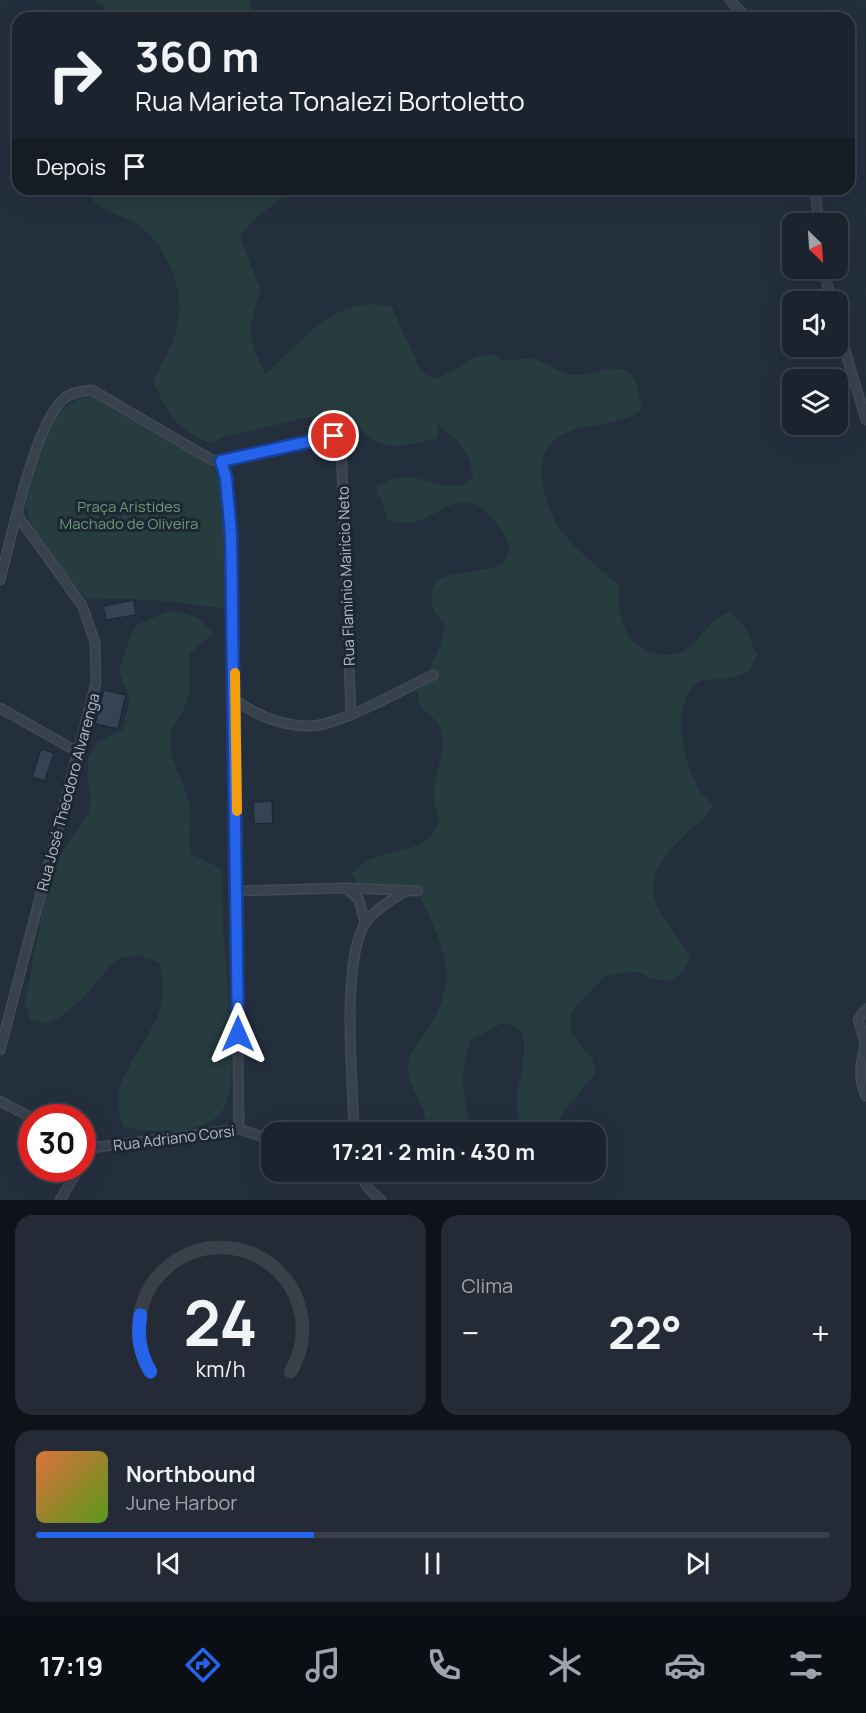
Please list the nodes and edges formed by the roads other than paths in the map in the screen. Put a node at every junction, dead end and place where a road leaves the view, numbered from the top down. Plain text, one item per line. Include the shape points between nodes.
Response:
1 (730, 0) edge
2 (741, 12) edge
3 (816, 195) edge
4 (818, 213) edge
5 (847, 357) edge
6 (866, 420) edge
7 (221, 461) junction
8 (18, 516) junction
9 (0, 580) edge
10 (433, 675) dead end
11 (235, 700) junction
12 (0, 708) edge
13 (351, 714) junction
14 (78, 752) junction
15 (345, 888) junction
16 (237, 891) junction
17 (407, 891) junction
18 (418, 891) dead end
19 (365, 924) junction
20 (866, 1009) edge
21 (866, 1045) edge
22 (0, 1050) edge
23 (866, 1096) edge
24 (0, 1101) edge
25 (18, 1111) edge
26 (354, 1122) edge
27 (239, 1129) junction
28 (261, 1136) edge
29 (96, 1144) edge
30 (71, 1182) edge
31 (364, 1182) edge
32 (60, 1200) edge
33 (381, 1200) edge

1 - 2 street
3 - 4 street
5 - 6 street
7 - 8 street via 212,460 92,390 80,392 59,404 44,428
7 - 11 street via 231,535
7 - 13 street, Rua Flamínio Mairício Neto via 334,436 341,442
8 - 9 street
8 - 14 street, Rua José Theodoro Alvarenga via 82,605 95,642 96,683
10 - 13 street
11 - 13 street via 272,720 310,726
11 - 16 street
12 - 14 street
14 - 22 street, Rua José Theodoro Alvarenga
15 - 16 street
15 - 17 street
15 - 19 street via 359,900
16 - 27 street
17 - 18 street
17 - 19 street via 375,912
19 - 26 street via 352,966
20 - 21 street via 858,1020
21 - 23 street via 860,1069
24 - 25 street
27 - 28 street, Rua Adriano Corsi
27 - 29 street, Rua Adriano Corsi
30 - 32 street
31 - 33 street

